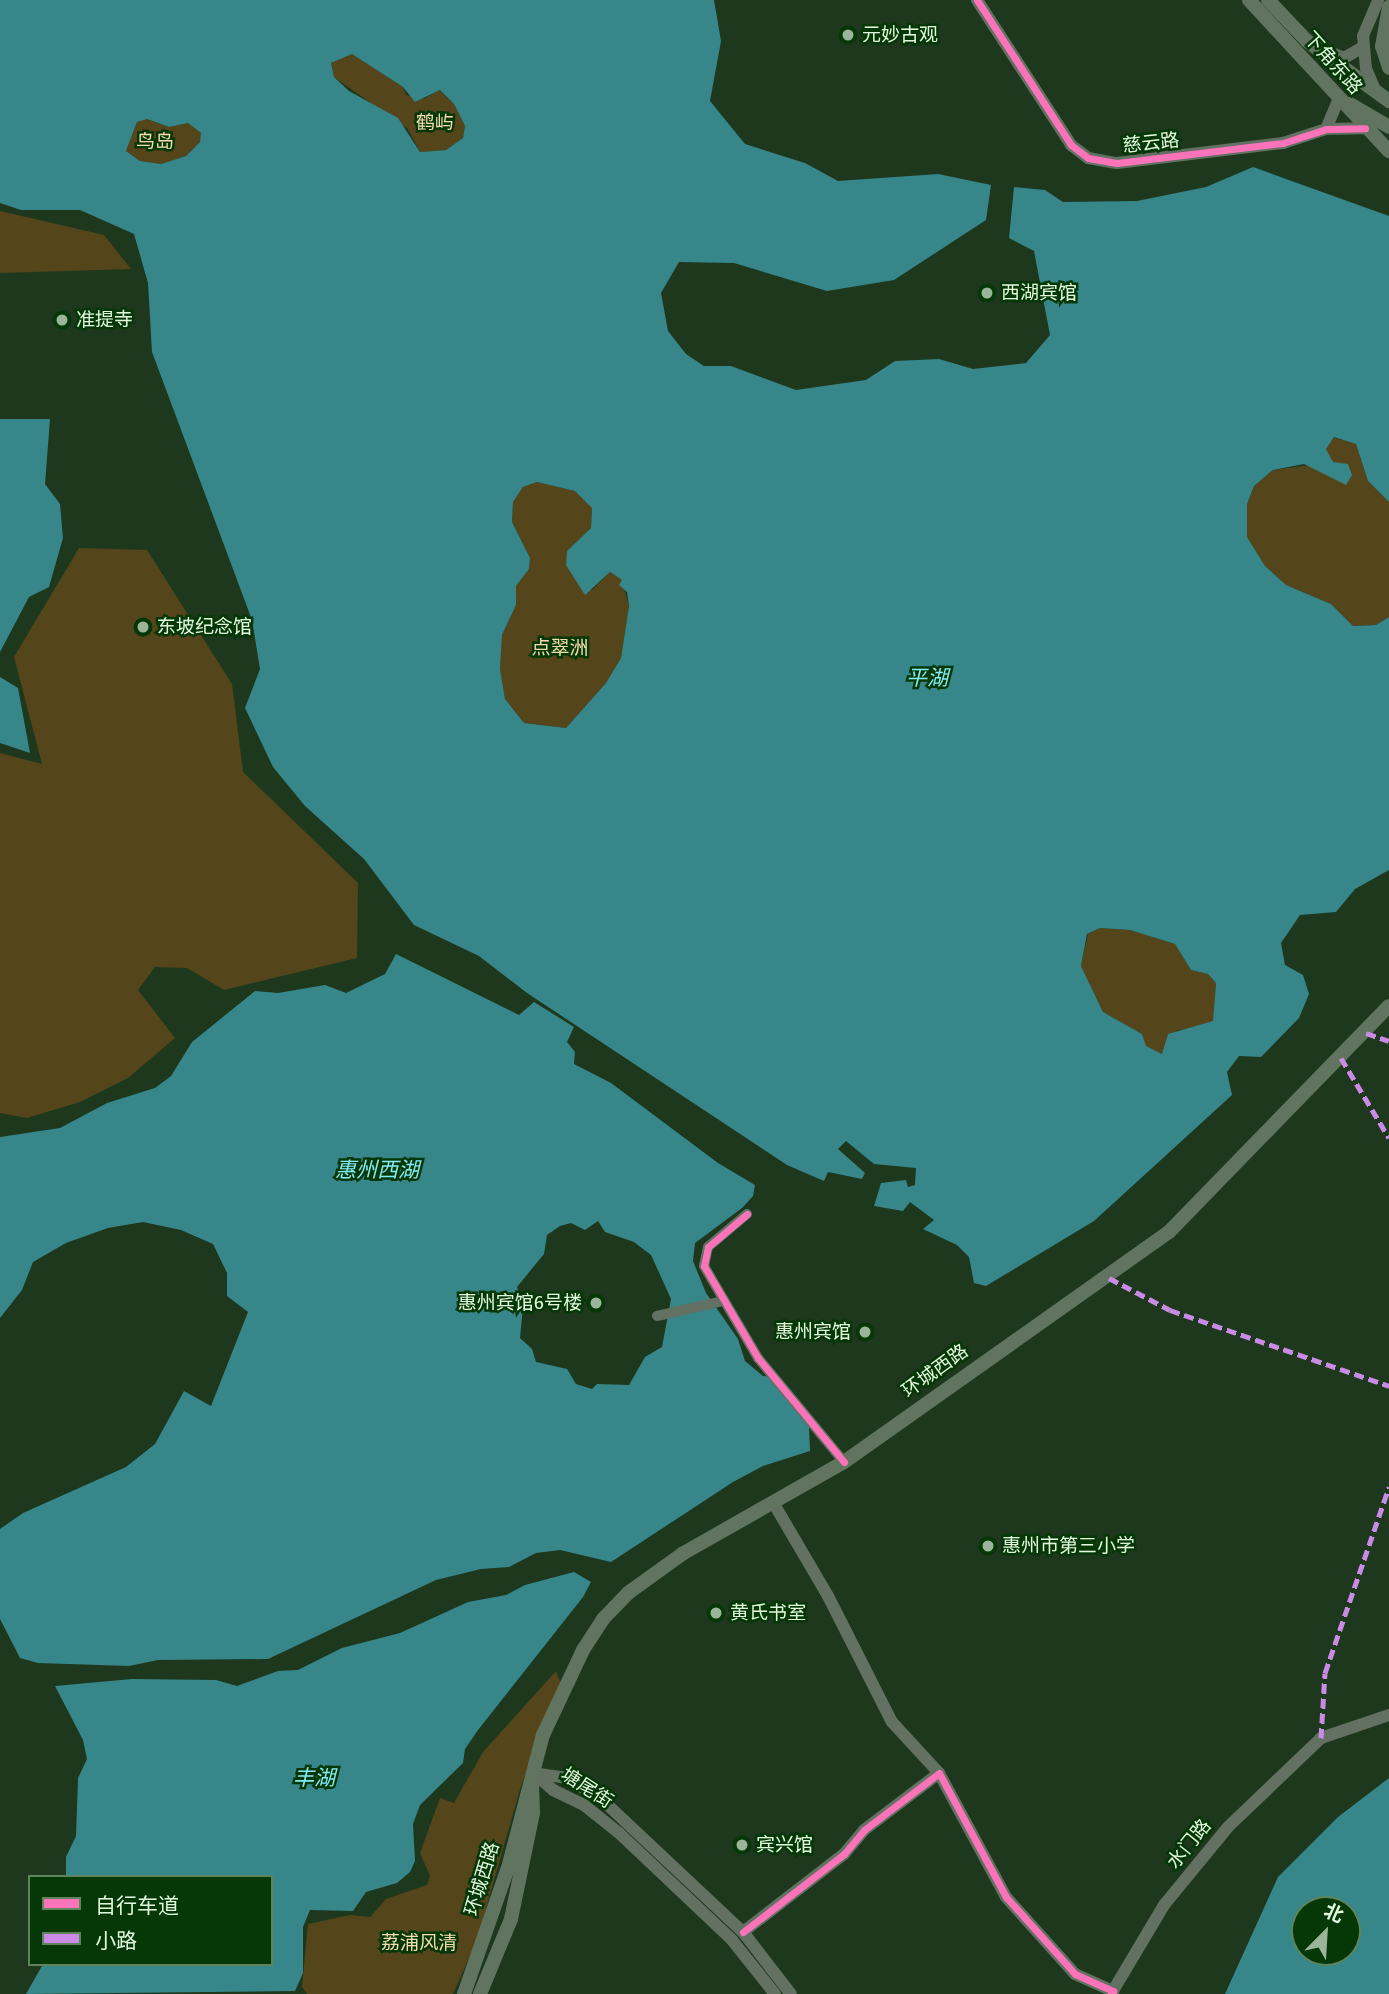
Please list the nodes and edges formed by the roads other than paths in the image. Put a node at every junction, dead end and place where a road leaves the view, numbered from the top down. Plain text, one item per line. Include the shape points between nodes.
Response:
1 (976, 0) edge
2 (1249, 0) edge
3 (1268, 0) edge
4 (1378, 0) edge
5 (1389, 7) edge
6 (1307, 41) junction
7 (1363, 47) junction
8 (1389, 68) edge
9 (1383, 98) edge
10 (1339, 99) junction
11 (1389, 127) edge
12 (1365, 128) junction
13 (1326, 129) junction
14 (1389, 151) edge
15 (1389, 1006) edge
16 (747, 1214) dead end
17 (723, 1301) junction
18 (657, 1316) dead end
19 (844, 1462) junction
20 (774, 1504) junction
21 (1389, 1716) edge
22 (532, 1773) junction
23 (939, 1773) junction
24 (743, 1932) junction
25 (1112, 1992) edge
26 (464, 1994) edge
27 (480, 1994) edge
28 (775, 1994) edge
29 (791, 1994) edge

1 - 13 street, 慈云路 via 1072,145 1088,158 1116,163 1283,143
2 - 10 main road, 下角东路
3 - 6 main road, 下角东路
4 - 7 street via 1367,22
5 - 8 main road via 1382,46
6 - 7 street via 1344,58
6 - 9 main road, 下角东路
7 - 9 street
10 - 11 main road
10 - 12 main road, 下角东路
10 - 13 street
12 - 13 street, 慈云路
12 - 14 main road, 下角东路
15 - 19 main road, 环城西路 via 1169,1232
16 - 17 street via 708,1247 704,1266
17 - 18 street
17 - 19 street via 758,1358
19 - 20 main road, 环城西路
20 - 22 main road, 环城西路 via 682,1554 628,1592 603,1619 583,1650
20 - 23 street via 828,1596 892,1722
21 - 25 street, 水门路 via 1321,1738 1229,1826 1164,1905
22 - 24 street, 塘尾街 via 562,1777 596,1794
22 - 26 main road, 环城西路 via 508,1868
22 - 27 main road, 环城西路 via 533,1814 517,1894
22 - 28 street, 塘尾街 via 619,1833 732,1940
23 - 24 street
23 - 25 street via 1006,1897 1075,1974
24 - 29 street, 塘尾街

